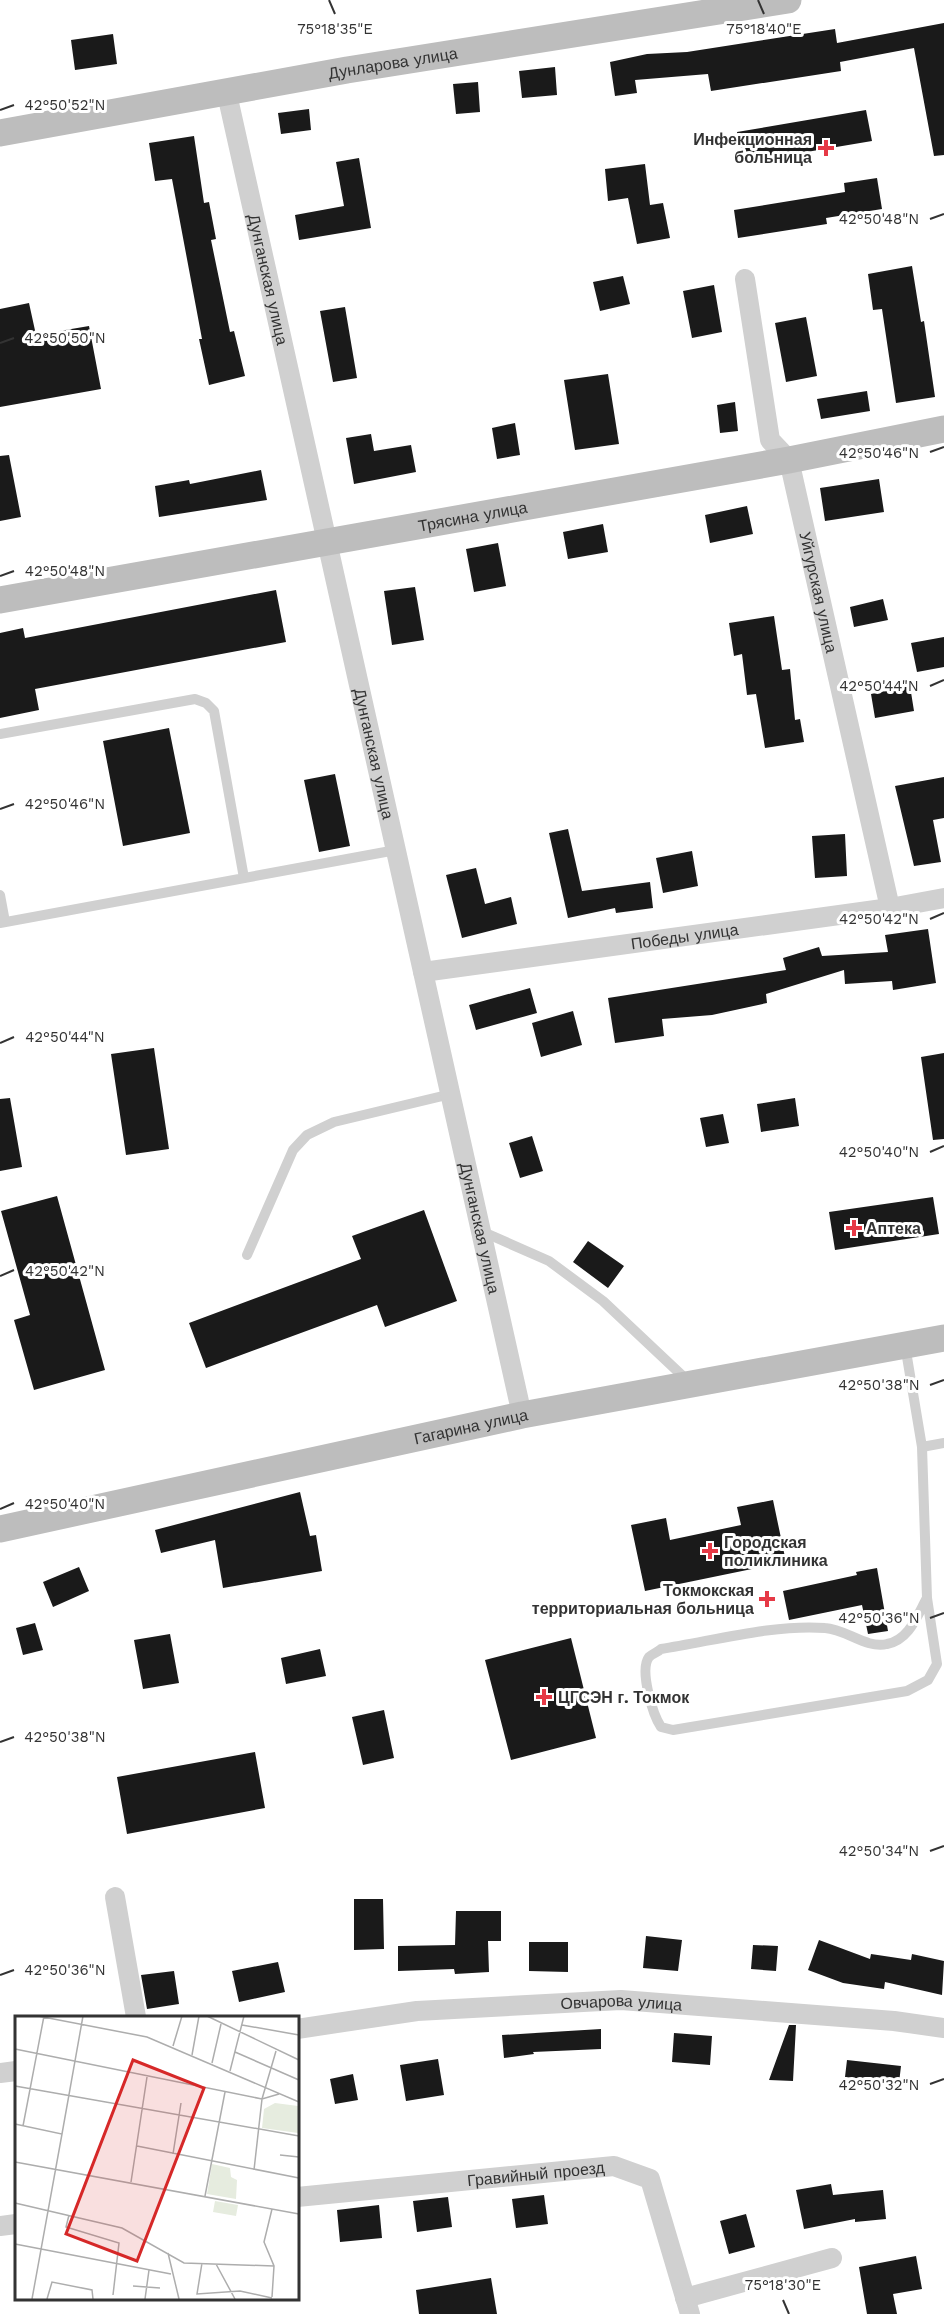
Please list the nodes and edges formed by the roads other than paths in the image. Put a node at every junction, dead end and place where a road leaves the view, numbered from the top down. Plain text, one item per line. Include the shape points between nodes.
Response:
1 (788, 0) edge
2 (227, 94) junction
3 (0, 133) edge
4 (746, 279) dead end
5 (944, 429) edge
6 (789, 460) junction
7 (327, 540) junction
8 (0, 600) edge
9 (0, 734) edge
10 (396, 850) junction
11 (244, 878) junction
12 (0, 895) edge
13 (944, 898) edge
14 (890, 908) junction
15 (2, 922) edge
16 (423, 972) junction
17 (451, 1094) junction
18 (481, 1231) junction
19 (247, 1255) dead end
20 (944, 1338) edge
21 (905, 1345) junction
22 (691, 1384) junction
23 (522, 1415) junction
24 (944, 1443) edge
25 (922, 1447) junction
26 (0, 1529) edge
27 (927, 1598) junction
28 (115, 1897) dead end
29 (136, 2016) edge
30 (944, 2028) edge
31 (298, 2029) edge
32 (15, 2071) edge
33 (0, 2073) edge
34 (298, 2197) edge
35 (15, 2224) edge
36 (0, 2226) edge
37 (832, 2258) dead end
38 (687, 2306) edge

1 - 2 main road, Дунларова улица via 346,70
2 - 3 main road, Дунларова улица
2 - 7 street, Дунганская улица
4 - 6 street, Уйгурская улица via 770,440
5 - 6 main road, Трясина улица
6 - 7 main road, Трясина улица
6 - 14 street, Уйгурская улица
7 - 8 main road, Трясина улица
7 - 10 street, Дунганская улица
9 - 11 lane via 195,699 206,703 214,711
10 - 11 lane
10 - 16 street, Дунганская улица
11 - 15 lane
12 - 15 lane
13 - 14 street, Победы улица
14 - 16 street, Победы улица
16 - 17 street, Дунганская улица
17 - 18 street, Дунганская улица
17 - 19 lane via 334,1122 307,1135 293,1150
18 - 22 lane via 549,1261 603,1301
18 - 23 street, Дунганская улица
20 - 21 main road, Гагарина улица
21 - 22 main road, Гагарина улица
21 - 25 lane
22 - 23 main road, Гагарина улица
23 - 26 main road, Гагарина улица
24 - 25 lane
25 - 27 lane
27 - 27 lane via 903,1638 885,1645 828,1628 797,1628 661,1649 649,1657 644,1669 655,1718 661,1727 673,1730 907,1691 928,1680 938,1664
28 - 29 street
30 - 31 street, Овчарова улица via 621,2000 417,2011
32 - 33 street
34 - 38 street, Гравийный проезд via 614,2166 650,2179
35 - 36 street
37 - 38 street, Гравийный проезд

